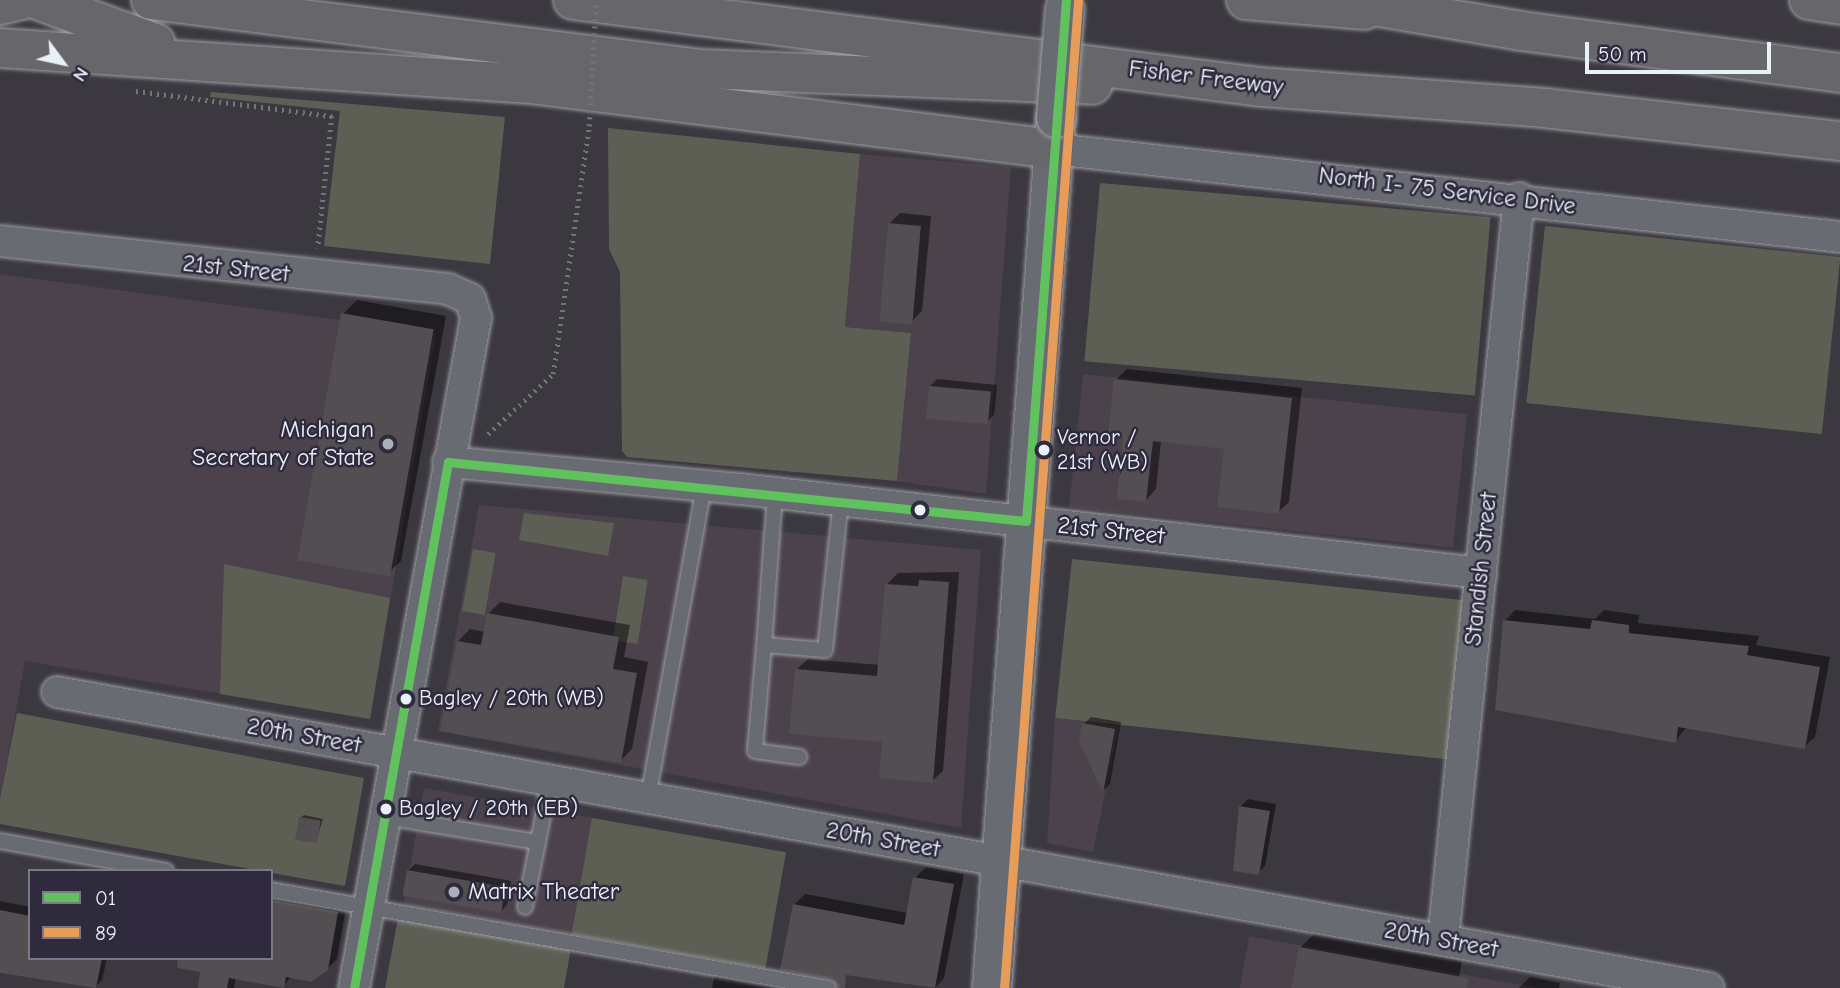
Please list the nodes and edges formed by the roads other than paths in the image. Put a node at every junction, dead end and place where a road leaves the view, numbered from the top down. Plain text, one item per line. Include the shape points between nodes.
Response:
1 (21, 0) edge
2 (37, 0) edge
3 (573, 0) edge
4 (1066, 0) edge
5 (1245, 0) edge
6 (1338, 0) edge
7 (1809, 0) edge
8 (163, 2) edge
9 (0, 5) edge
10 (1840, 5) edge
11 (1412, 14) junction
12 (0, 48) edge
13 (215, 59) junction
14 (1840, 72) edge
15 (1262, 87) junction
16 (1055, 134) junction
17 (1840, 141) edge
18 (1519, 198) junction
19 (1840, 237) edge
20 (0, 241) edge
21 (448, 462) junction
22 (704, 486) junction
23 (775, 493) junction
24 (841, 500) junction
25 (1026, 521) junction
26 (1481, 573) junction
27 (764, 645) junction
28 (57, 691) dead end
29 (397, 752) junction
30 (800, 757) dead end
31 (550, 780) junction
32 (648, 797) junction
33 (385, 817) junction
34 (0, 841) edge
35 (538, 842) junction
36 (1002, 861) junction
37 (155, 869) edge
38 (273, 890) edge
39 (369, 907) junction
40 (525, 907) dead end
41 (1443, 940) junction
42 (354, 988) edge
43 (828, 988) edge
44 (992, 988) edge
45 (1709, 988) edge

1 - 9 highway
2 - 13 highway via 118,33
3 - 15 highway, Fisher Freeway
4 - 16 street, bridge
5 - 11 highway
6 - 11 highway
7 - 10 highway
8 - 15 highway via 703,69 971,83
11 - 14 highway
12 - 13 highway
13 - 16 highway
15 - 17 highway, Fisher Freeway via 1544,108
16 - 18 street, North I- 75 Service Drive
16 - 25 street
18 - 19 street, North I- 75 Service Drive
18 - 26 street, Standish Street
20 - 21 street, 21st Street via 448,289 470,299 476,318
21 - 22 street, 21st Street
21 - 29 street
22 - 23 street, 21st Street
22 - 32 lane
23 - 24 street, 21st Street
23 - 27 lane
24 - 25 street, 21st Street
24 - 27 lane via 825,650
25 - 26 street, 21st Street
25 - 36 street
26 - 41 street, Standish Street
27 - 30 lane via 755,751
28 - 29 street, 20th Street
29 - 31 street, 20th Street
29 - 33 street
31 - 32 street, 20th Street
31 - 35 lane
32 - 36 street, 20th Street
33 - 35 lane
33 - 39 street
34 - 37 lane
35 - 40 lane
36 - 41 street, 20th Street
36 - 44 street
38 - 39 lane
39 - 42 street
39 - 43 lane
41 - 45 street, 20th Street

